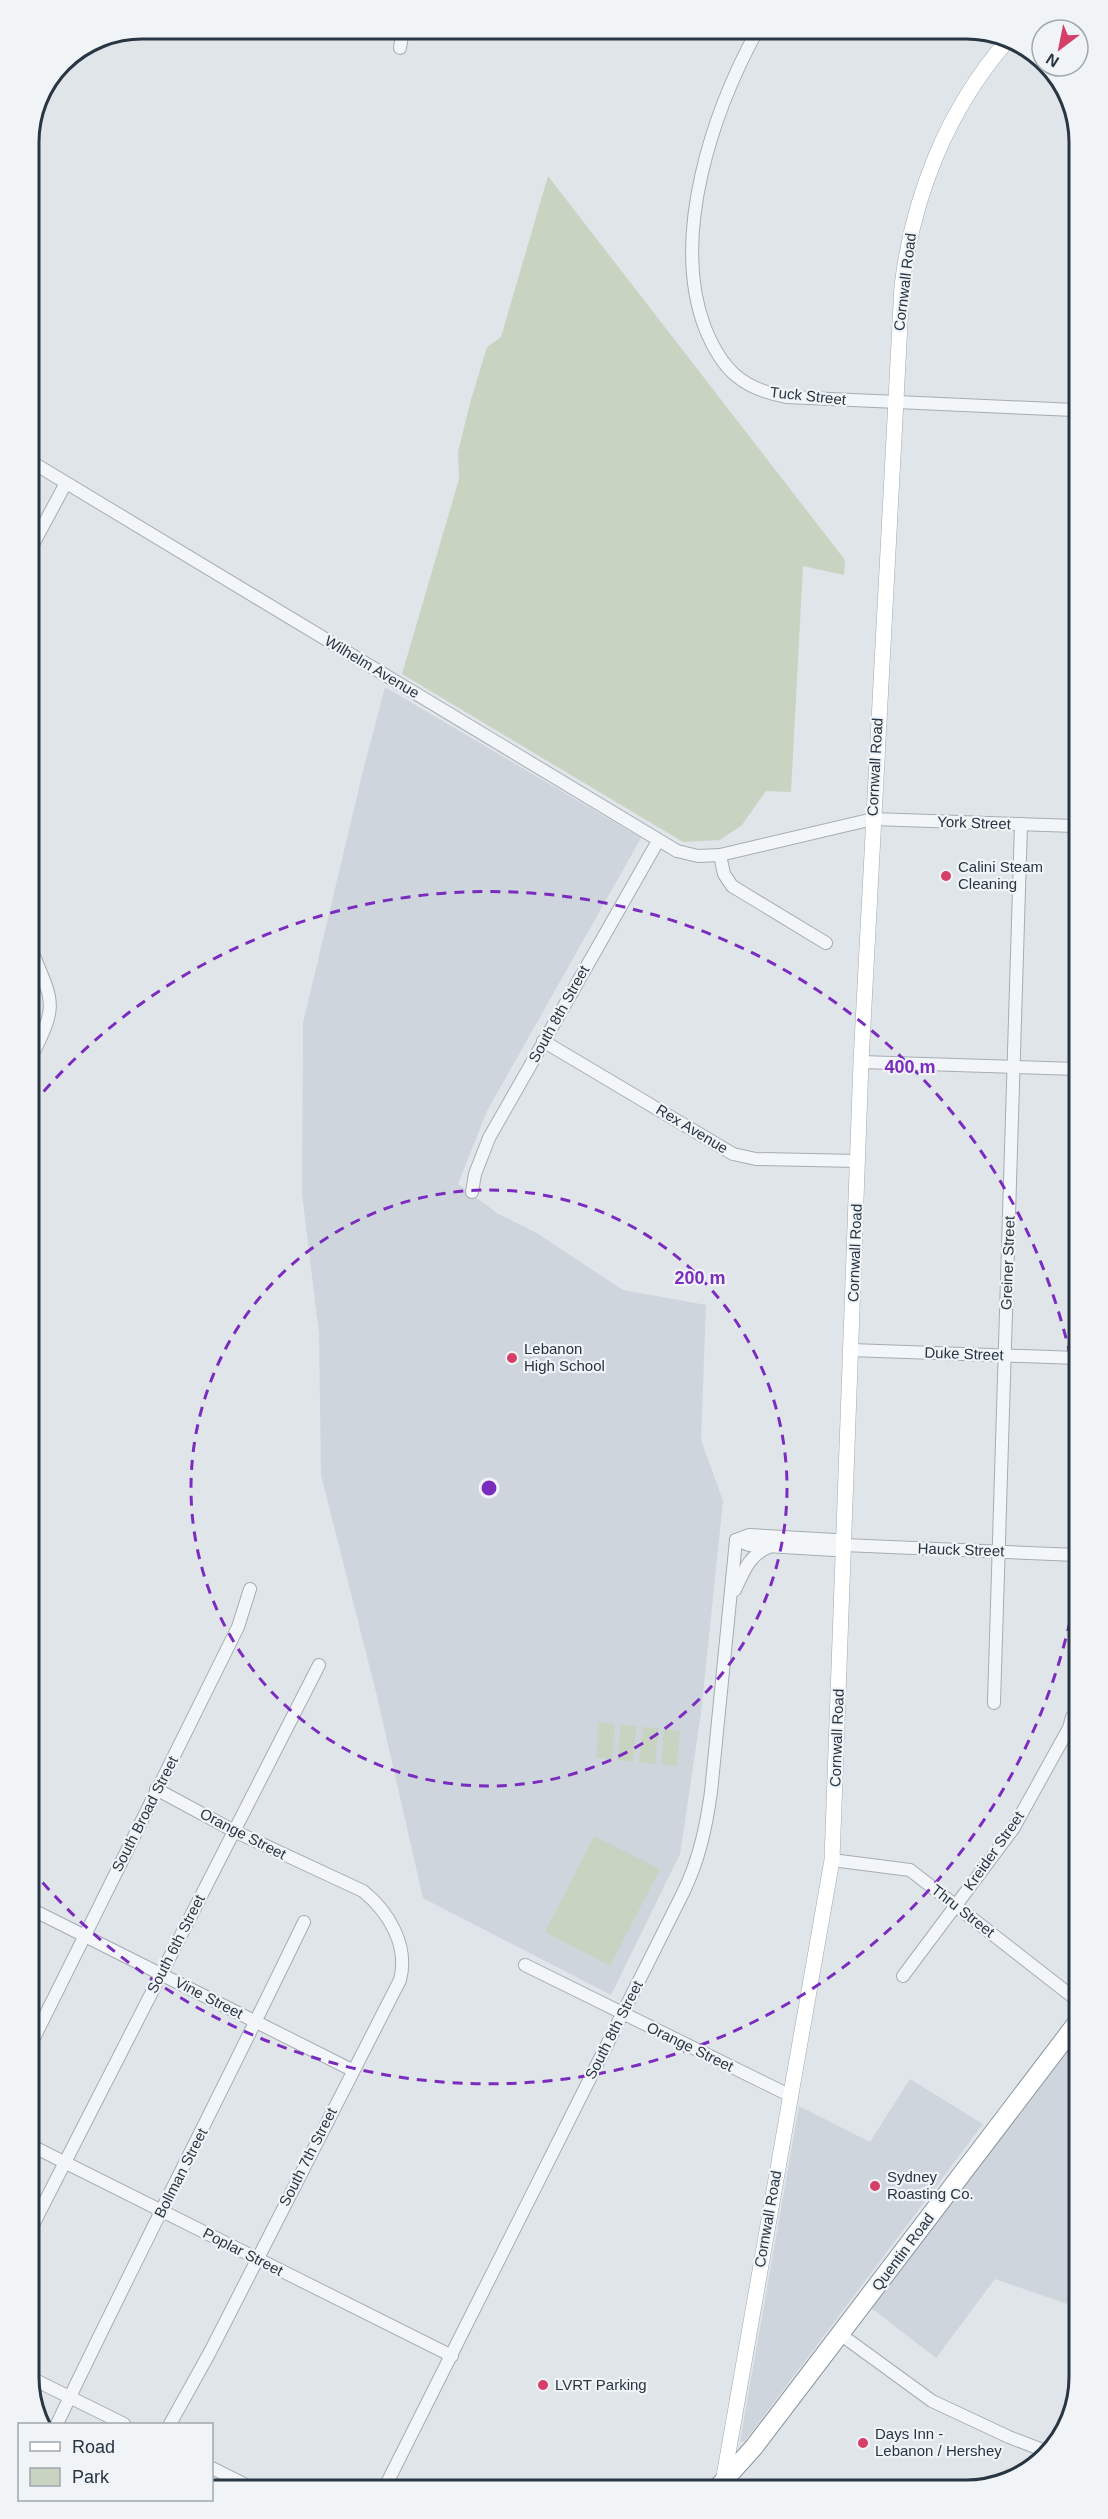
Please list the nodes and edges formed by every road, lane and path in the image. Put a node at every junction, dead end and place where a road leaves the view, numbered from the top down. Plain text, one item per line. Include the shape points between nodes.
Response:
1 (401, 39) edge
2 (753, 39) edge
3 (1003, 46) edge
4 (400, 48) dead end
5 (895, 401) junction
6 (1069, 410) edge
7 (39, 466) edge
8 (66, 483) junction
9 (39, 533) edge
10 (873, 819) junction
11 (1021, 824) junction
12 (1069, 826) edge
13 (658, 841) junction
14 (720, 855) junction
15 (826, 943) dead end
16 (39, 968) edge
17 (543, 1041) junction
18 (39, 1042) edge
19 (861, 1062) junction
20 (1014, 1067) junction
21 (1069, 1070) edge
22 (858, 1161) junction
23 (472, 1192) dead end
24 (851, 1350) junction
25 (1005, 1356) junction
26 (1069, 1358) edge
27 (736, 1540) junction
28 (844, 1545) junction
29 (769, 1546) junction
30 (999, 1551) junction
31 (1069, 1555) edge
32 (250, 1589) dead end
33 (730, 1602) junction
34 (319, 1665) dead end
35 (994, 1703) dead end
36 (1069, 1728) edge
37 (156, 1789) junction
38 (234, 1831) junction
39 (831, 1860) junction
40 (363, 1891) joint
41 (956, 1905) junction
42 (39, 1913) edge
43 (304, 1922) dead end
44 (83, 1935) junction
45 (525, 1965) dead end
46 (161, 1974) junction
47 (903, 1976) dead end
48 (1069, 1994) edge
49 (623, 2014) junction
50 (256, 2022) junction
51 (39, 2027) edge
52 (1069, 2032) edge
53 (352, 2070) junction
54 (790, 2096) junction
55 (39, 2150) edge
56 (64, 2162) junction
57 (161, 2211) junction
58 (39, 2213) edge
59 (256, 2258) junction
60 (840, 2334) junction
61 (452, 2356) junction
62 (40, 2383) edge
63 (70, 2397) junction
64 (57, 2423) edge
65 (122, 2423) edge
66 (171, 2423) edge
67 (1040, 2449) edge
68 (213, 2468) edge
69 (236, 2480) edge
70 (388, 2480) edge
71 (722, 2480) edge
72 (725, 2480) edge

1 - 4 street
2 - 5 street, Tuck Street via 723,106 701,183 693,227 692,264 701,318 720,359 751,387 787,397
3 - 5 main road, Cornwall Road via 956,115 919,199 902,285
5 - 6 street, Tuck Street
5 - 10 main road, Cornwall Road
7 - 8 street, Wilhelm Avenue
8 - 9 street
8 - 13 street, Wilhelm Avenue
10 - 11 street, York Street
10 - 14 street, Wilhelm Avenue
10 - 19 main road, Cornwall Road
11 - 12 street, York Street
11 - 20 street, Greiner Street
13 - 14 street, Wilhelm Avenue via 687,854
13 - 17 street, South 8th Street
14 - 15 street via 724,874 732,886
16 - 18 street via 51,1008
17 - 22 street, Rex Avenue via 733,1154 756,1159
17 - 23 street, South 8th Street via 489,1138
19 - 20 street
19 - 22 main road, Cornwall Road
20 - 21 street
20 - 25 street, Greiner Street
22 - 24 main road, Cornwall Road
24 - 25 street, Duke Street
24 - 28 main road, Cornwall Road
25 - 26 street, Duke Street
25 - 30 street, Greiner Street
27 - 28 street, Hauck Street via 749,1535 835,1540
27 - 29 street, Hauck Street
27 - 33 street, South 8th Street
28 - 29 street, Hauck Street via 834,1550
28 - 30 street, Hauck Street
28 - 39 main road, Cornwall Road
29 - 33 street via 748,1561
30 - 31 street, Hauck Street
30 - 35 street, Greiner Street
32 - 37 street, South Broad Street via 238,1627
33 - 49 street, South 8th Street via 702,1845 688,1884
34 - 38 street, South 6th Street
36 - 41 street, Kreider Street via 1013,1829
37 - 38 street, Orange Street
37 - 44 street, South Broad Street
38 - 40 street, Orange Street
38 - 46 street, South 6th Street
39 - 41 street, Thru Street via 910,1870
39 - 54 main road, Cornwall Road
40 - 53 street, South 7th Street via 379,1904 394,1928 403,1968
41 - 47 street, Kreider Street
41 - 48 street, Thru Street
42 - 44 street, Vine Street
43 - 50 street, Bollman Street
44 - 46 street, Vine Street
44 - 51 street, South Broad Street
45 - 49 street, Orange Street
46 - 50 street, Vine Street
46 - 56 street, South 6th Street
49 - 54 street, Orange Street
49 - 61 street, South 8th Street
50 - 53 street, Vine Street
50 - 57 street, Bollman Street
52 - 60 highway, Quentin Road
53 - 59 street, South 7th Street
54 - 71 main road, Cornwall Road
55 - 56 street, Poplar Street
56 - 57 street, Poplar Street
56 - 58 street, South 6th Street
57 - 59 street, Poplar Street
57 - 63 street, Bollman Street
59 - 61 street, Poplar Street
59 - 66 street, South 7th Street
60 - 67 street via 932,2401
60 - 72 highway, Quentin Road
61 - 70 street, South 8th Street
62 - 63 street
63 - 64 street, Bollman Street
63 - 65 street
68 - 69 street

